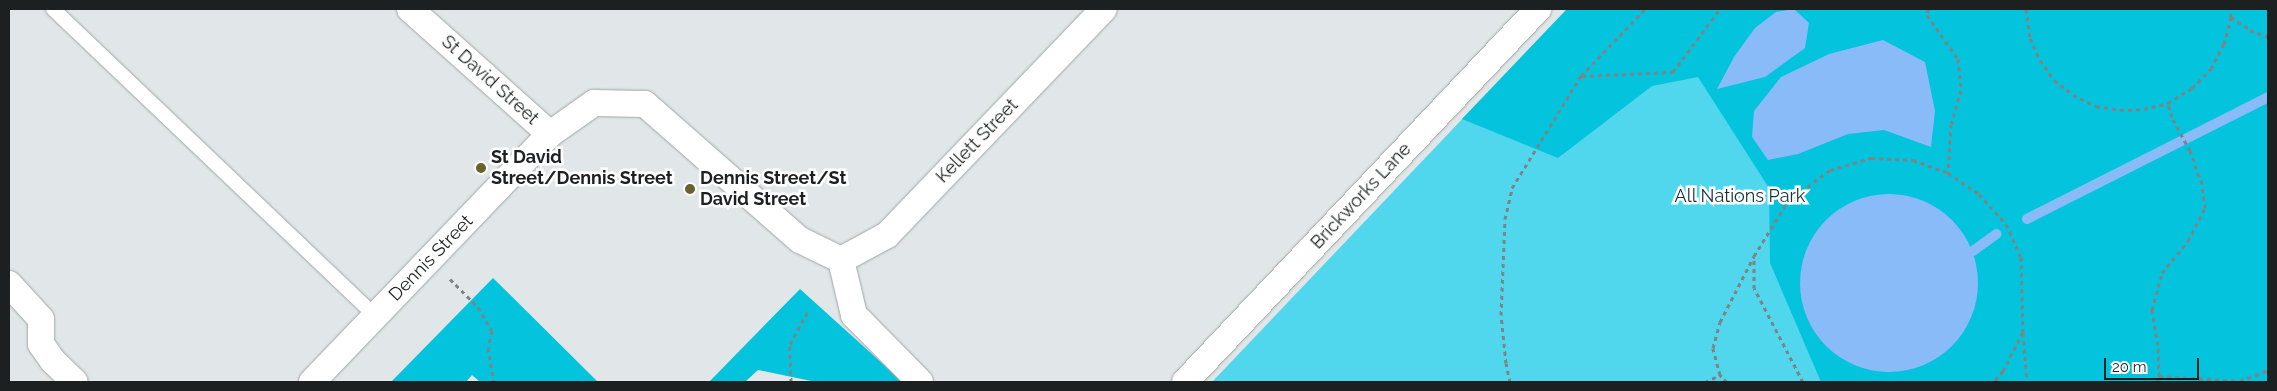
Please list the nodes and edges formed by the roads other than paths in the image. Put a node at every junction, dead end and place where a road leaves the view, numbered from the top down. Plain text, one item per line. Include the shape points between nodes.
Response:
1 (53, 9) edge
2 (410, 9) edge
3 (1104, 9) edge
4 (1538, 9) edge
5 (550, 134) junction
6 (842, 260) junction
7 (9, 284) edge
8 (376, 316) junction
9 (74, 382) edge
10 (312, 382) edge
11 (920, 382) edge
12 (1185, 382) edge

1 - 8 lane
2 - 5 street, St David Street
3 - 6 street, Kellett Street via 887,235
4 - 12 street, Brickworks Lane
5 - 6 street, St David Street via 594,103 645,104 800,240
5 - 8 street, Dennis Street
6 - 11 street via 854,315
7 - 9 street via 41,319 42,344 53,361
8 - 10 street, Dennis Street

